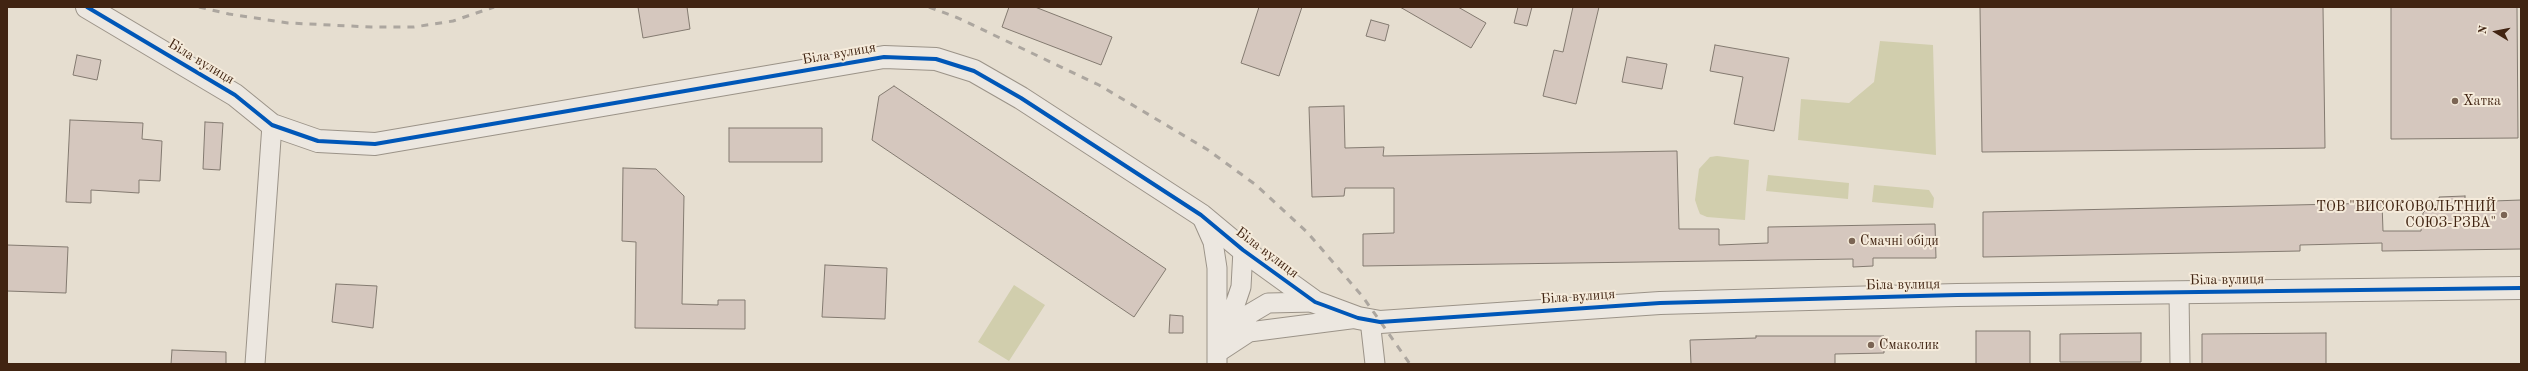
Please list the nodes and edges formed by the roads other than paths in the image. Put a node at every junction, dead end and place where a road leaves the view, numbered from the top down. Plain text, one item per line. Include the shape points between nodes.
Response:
1 (87, 7) edge
2 (272, 125) junction
3 (1201, 215) junction
4 (1242, 250) junction
5 (2521, 288) edge
6 (2179, 292) junction
7 (1315, 302) junction
8 (1364, 319) junction
9 (1217, 359) edge
10 (255, 364) edge
11 (1375, 364) edge
12 (2180, 364) edge

1 - 2 street, Біла вулиця via 235,96
2 - 3 street, Біла вулиця via 318,141 375,144 884,57 936,59 974,71 1021,98
2 - 10 street
3 - 4 street, Біла вулиця
3 - 9 street via 1213,242 1217,268
4 - 7 street, Біла вулиця
4 - 9 street via 1241,287
5 - 6 street, Біла вулиця
6 - 8 street, Біла вулиця via 1660,303 1380,322
6 - 12 street, Біла вулиця
7 - 8 street, Біла вулиця
7 - 9 street via 1268,303 1246,316
8 - 9 street via 1249,332
8 - 11 street

